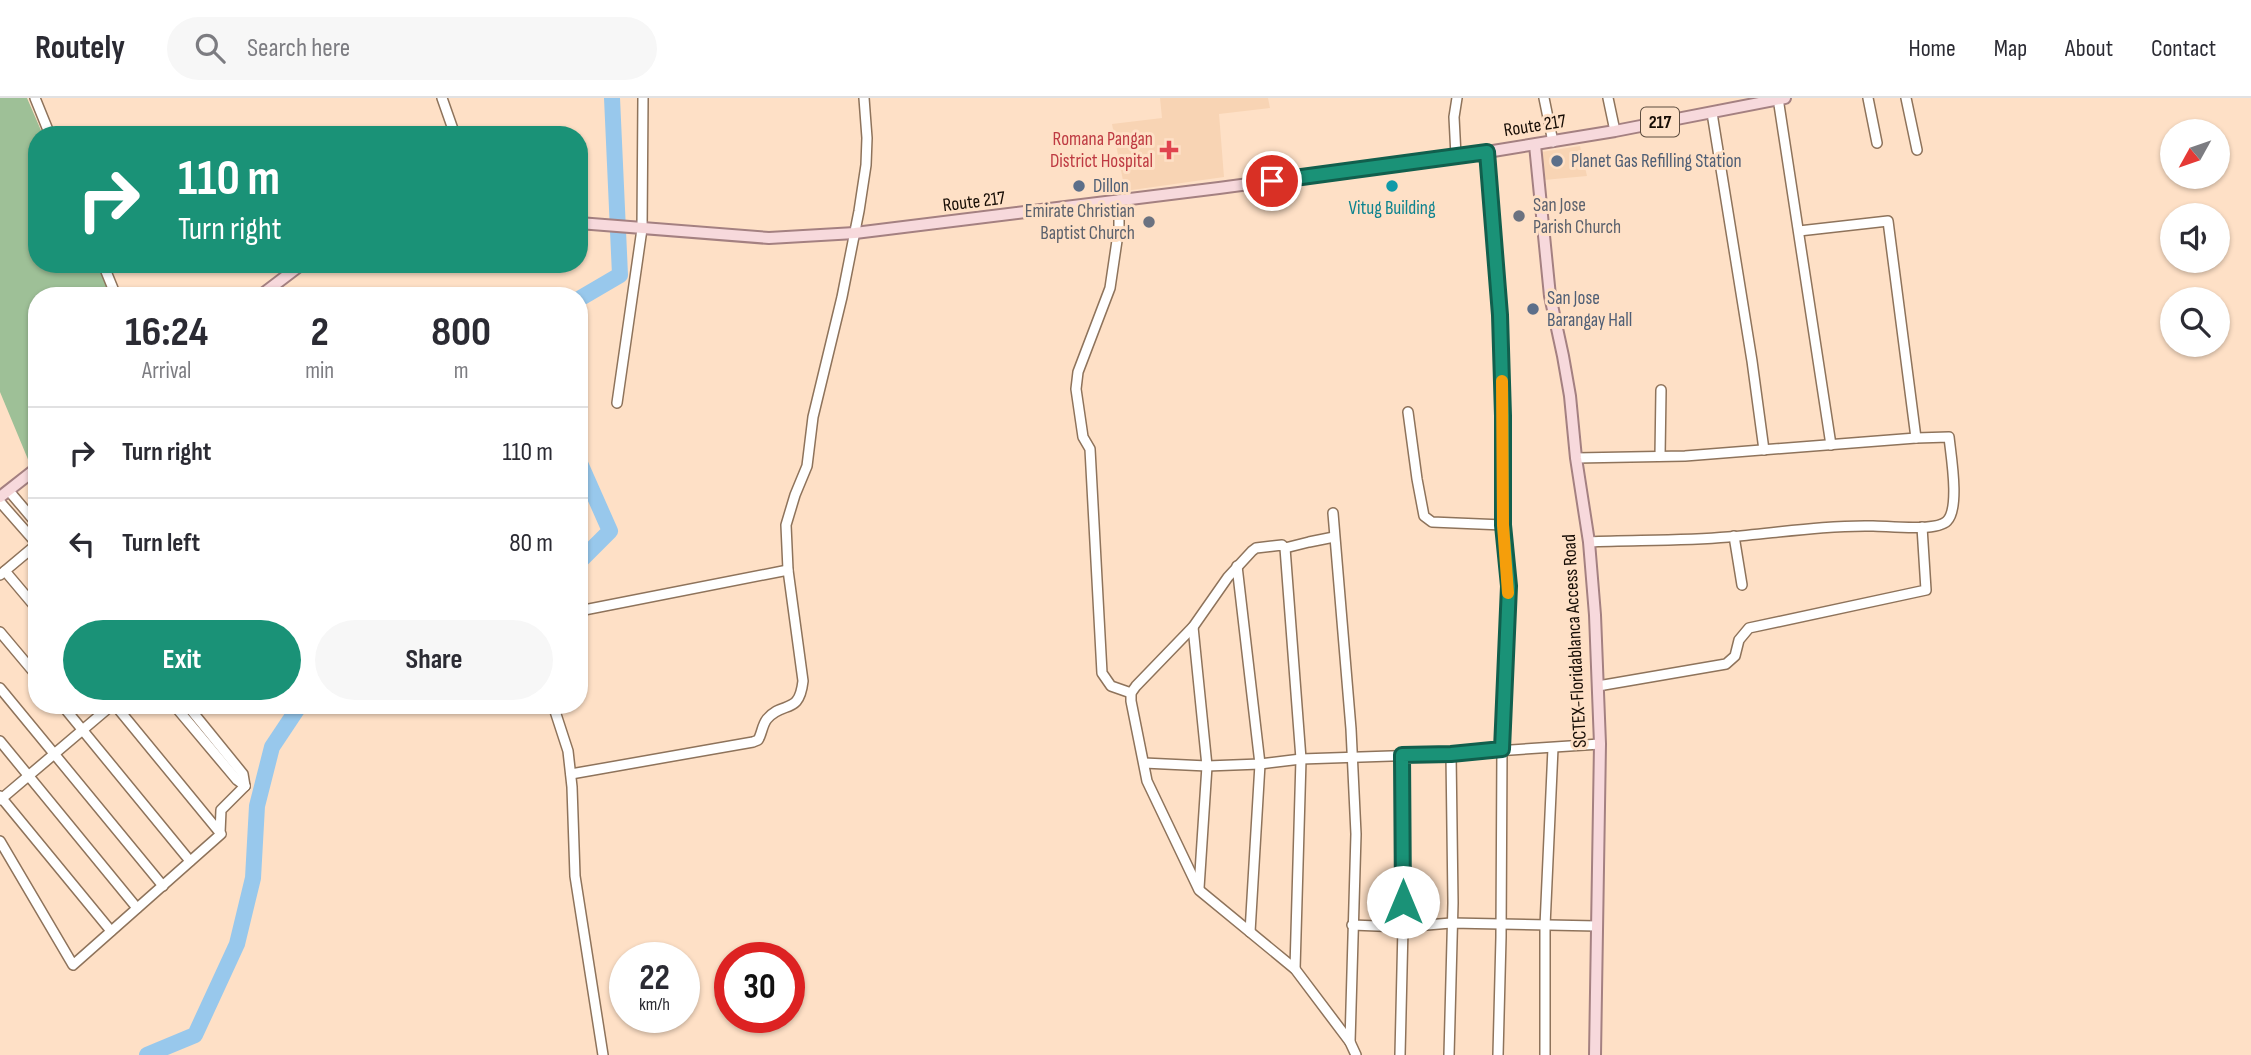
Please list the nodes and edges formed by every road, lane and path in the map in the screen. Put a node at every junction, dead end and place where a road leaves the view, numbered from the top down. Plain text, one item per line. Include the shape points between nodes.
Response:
1 (36, 98) edge
2 (442, 98) edge
3 (643, 98) edge
4 (864, 98) edge
5 (1457, 98) edge
6 (1544, 98) edge
7 (1608, 98) edge
8 (1780, 98) edge
9 (1868, 98) edge
10 (1906, 98) edge
11 (1712, 113) junction
12 (47, 126) edge
13 (451, 126) edge
14 (1615, 131) junction
15 (1553, 142) junction
16 (1877, 143) dead end
17 (1535, 145) junction
18 (1917, 150) dead end
19 (1487, 152) junction
20 (1457, 156) junction
21 (1119, 200) junction
22 (588, 225) edge
23 (637, 229) junction
24 (1799, 232) junction
25 (855, 233) junction
26 (290, 273) edge
27 (272, 287) edge
28 (1661, 390) dead end
29 (617, 403) dead end
30 (1408, 412) dead end
31 (1916, 438) junction
32 (1831, 445) junction
33 (1764, 450) junction
34 (1660, 456) junction
35 (1576, 458) junction
36 (28, 476) edge
37 (3, 497) edge
38 (1333, 513) dead end
39 (28, 517) edge
40 (1503, 525) junction
41 (1922, 527) junction
42 (28, 532) edge
43 (1734, 536) junction
44 (1334, 537) junction
45 (1589, 542) junction
46 (1286, 548) junction
47 (28, 552) edge
48 (1237, 566) junction
49 (788, 570) junction
50 (3, 573) edge
51 (1742, 585) dead end
52 (28, 599) edge
53 (588, 609) edge
54 (1193, 628) junction
55 (0, 632) edge
56 (28, 665) edge
57 (1598, 686) junction
58 (0, 688) edge
59 (1131, 693) junction
60 (70, 714) edge
61 (103, 714) edge
62 (121, 714) edge
63 (182, 714) edge
64 (194, 714) edge
65 (556, 714) edge
66 (83, 730) junction
67 (0, 741) edge
68 (1600, 744) junction
69 (1553, 748) junction
70 (1502, 749) junction
71 (54, 754) junction
72 (1451, 754) junction
73 (1402, 755) junction
74 (1352, 757) junction
75 (1301, 759) junction
76 (1144, 763) junction
77 (1260, 764) junction
78 (1207, 766) junction
79 (570, 774) junction
80 (29, 775) junction
81 (245, 786) junction
82 (1, 798) edge
83 (220, 834) junction
84 (0, 841) edge
85 (190, 861) junction
86 (163, 886) junction
87 (1199, 890) junction
88 (137, 908) junction
89 (1451, 923) junction
90 (1352, 925) junction
91 (1501, 925) junction
92 (1545, 926) junction
93 (1597, 926) junction
94 (1403, 927) junction
95 (111, 932) junction
96 (1250, 932) junction
97 (1295, 969) junction
98 (1350, 1042) junction
99 (603, 1055) edge
100 (1356, 1055) edge
101 (1400, 1055) edge
102 (1449, 1055) edge
103 (1498, 1055) edge
104 (1545, 1055) edge
105 (1595, 1055) edge

1 - 12 street
2 - 13 street
3 - 23 street
4 - 25 street via 866,165
5 - 20 street
6 - 15 street
7 - 14 street
8 - 11 main road, Route 217 / 217
8 - 24 street
9 - 16 street
10 - 18 street
11 - 14 main road, Route 217 / 217
11 - 33 street
14 - 15 main road, Route 217 / 217
15 - 17 main road, Route 217 / 217
17 - 19 main road, Route 217 / 217
17 - 35 main road, SCTEX-Floridablanca Access Road via 1550,296
19 - 20 main road, Route 217 / 217
19 - 40 street via 1500,315
20 - 21 main road, Route 217 / 217
21 - 25 main road, Route 217 / 217
21 - 59 street via 1111,288 1077,372 1076,389 1083,437 1090,449 1102,673 1111,686
22 - 23 main road, Route 217 / 217
23 - 25 main road, Route 217 / 217 via 769,238
23 - 29 street
24 - 31 street via 1888,221
24 - 32 street
25 - 49 street via 813,417 807,466 786,525
26 - 27 main road
28 - 34 street
30 - 40 street via 1427,520
31 - 32 street
31 - 41 street via 1949,437 1954,483 1949,520
32 - 33 street
33 - 34 street
34 - 35 street
35 - 45 main road, SCTEX-Floridablanca Access Road
36 - 37 main road
37 - 39 street
37 - 42 street
38 - 44 street
40 - 70 street via 1509,586
41 - 43 street via 1853,526
41 - 57 street via 1926,590 1749,628 1726,664
43 - 45 street
43 - 51 street
44 - 46 street
44 - 74 street
45 - 57 main road, SCTEX-Floridablanca Access Road
46 - 48 street via 1256,548
46 - 75 street
47 - 50 street
48 - 54 street
48 - 77 street
49 - 53 street
49 - 79 street via 803,681 801,696 764,721 758,740
50 - 52 street
54 - 59 street
54 - 78 street
55 - 56 street
57 - 68 main road, SCTEX-Floridablanca Access Road
58 - 71 street
59 - 76 street
60 - 66 street
61 - 66 street
62 - 83 street
63 - 81 street
64 - 81 street via 243,774
65 - 79 street
66 - 71 street
66 - 85 street
67 - 80 street
68 - 69 street
68 - 93 main road, SCTEX-Floridablanca Access Road
69 - 70 street
69 - 92 street
70 - 72 street
70 - 91 street
71 - 80 street
71 - 86 street
72 - 73 street
72 - 89 street
73 - 74 street
73 - 94 street
74 - 75 street
74 - 90 street via 1356,834
75 - 77 street
75 - 97 street
76 - 78 street
76 - 87 street via 1147,781
77 - 78 street
77 - 96 street
78 - 87 street
79 - 99 street via 575,876
80 - 82 street
80 - 88 street
81 - 83 street via 221,810
82 - 95 street
83 - 85 street
84 - 95 street via 73,965
85 - 86 street
86 - 88 street
87 - 96 street
88 - 95 street
89 - 91 street
89 - 94 street
89 - 102 street
90 - 94 street
90 - 98 street
91 - 92 street
91 - 103 street
92 - 93 street
92 - 104 street
93 - 105 main road, SCTEX-Floridablanca Access Road
94 - 101 street
96 - 97 street
97 - 98 street
98 - 100 street

